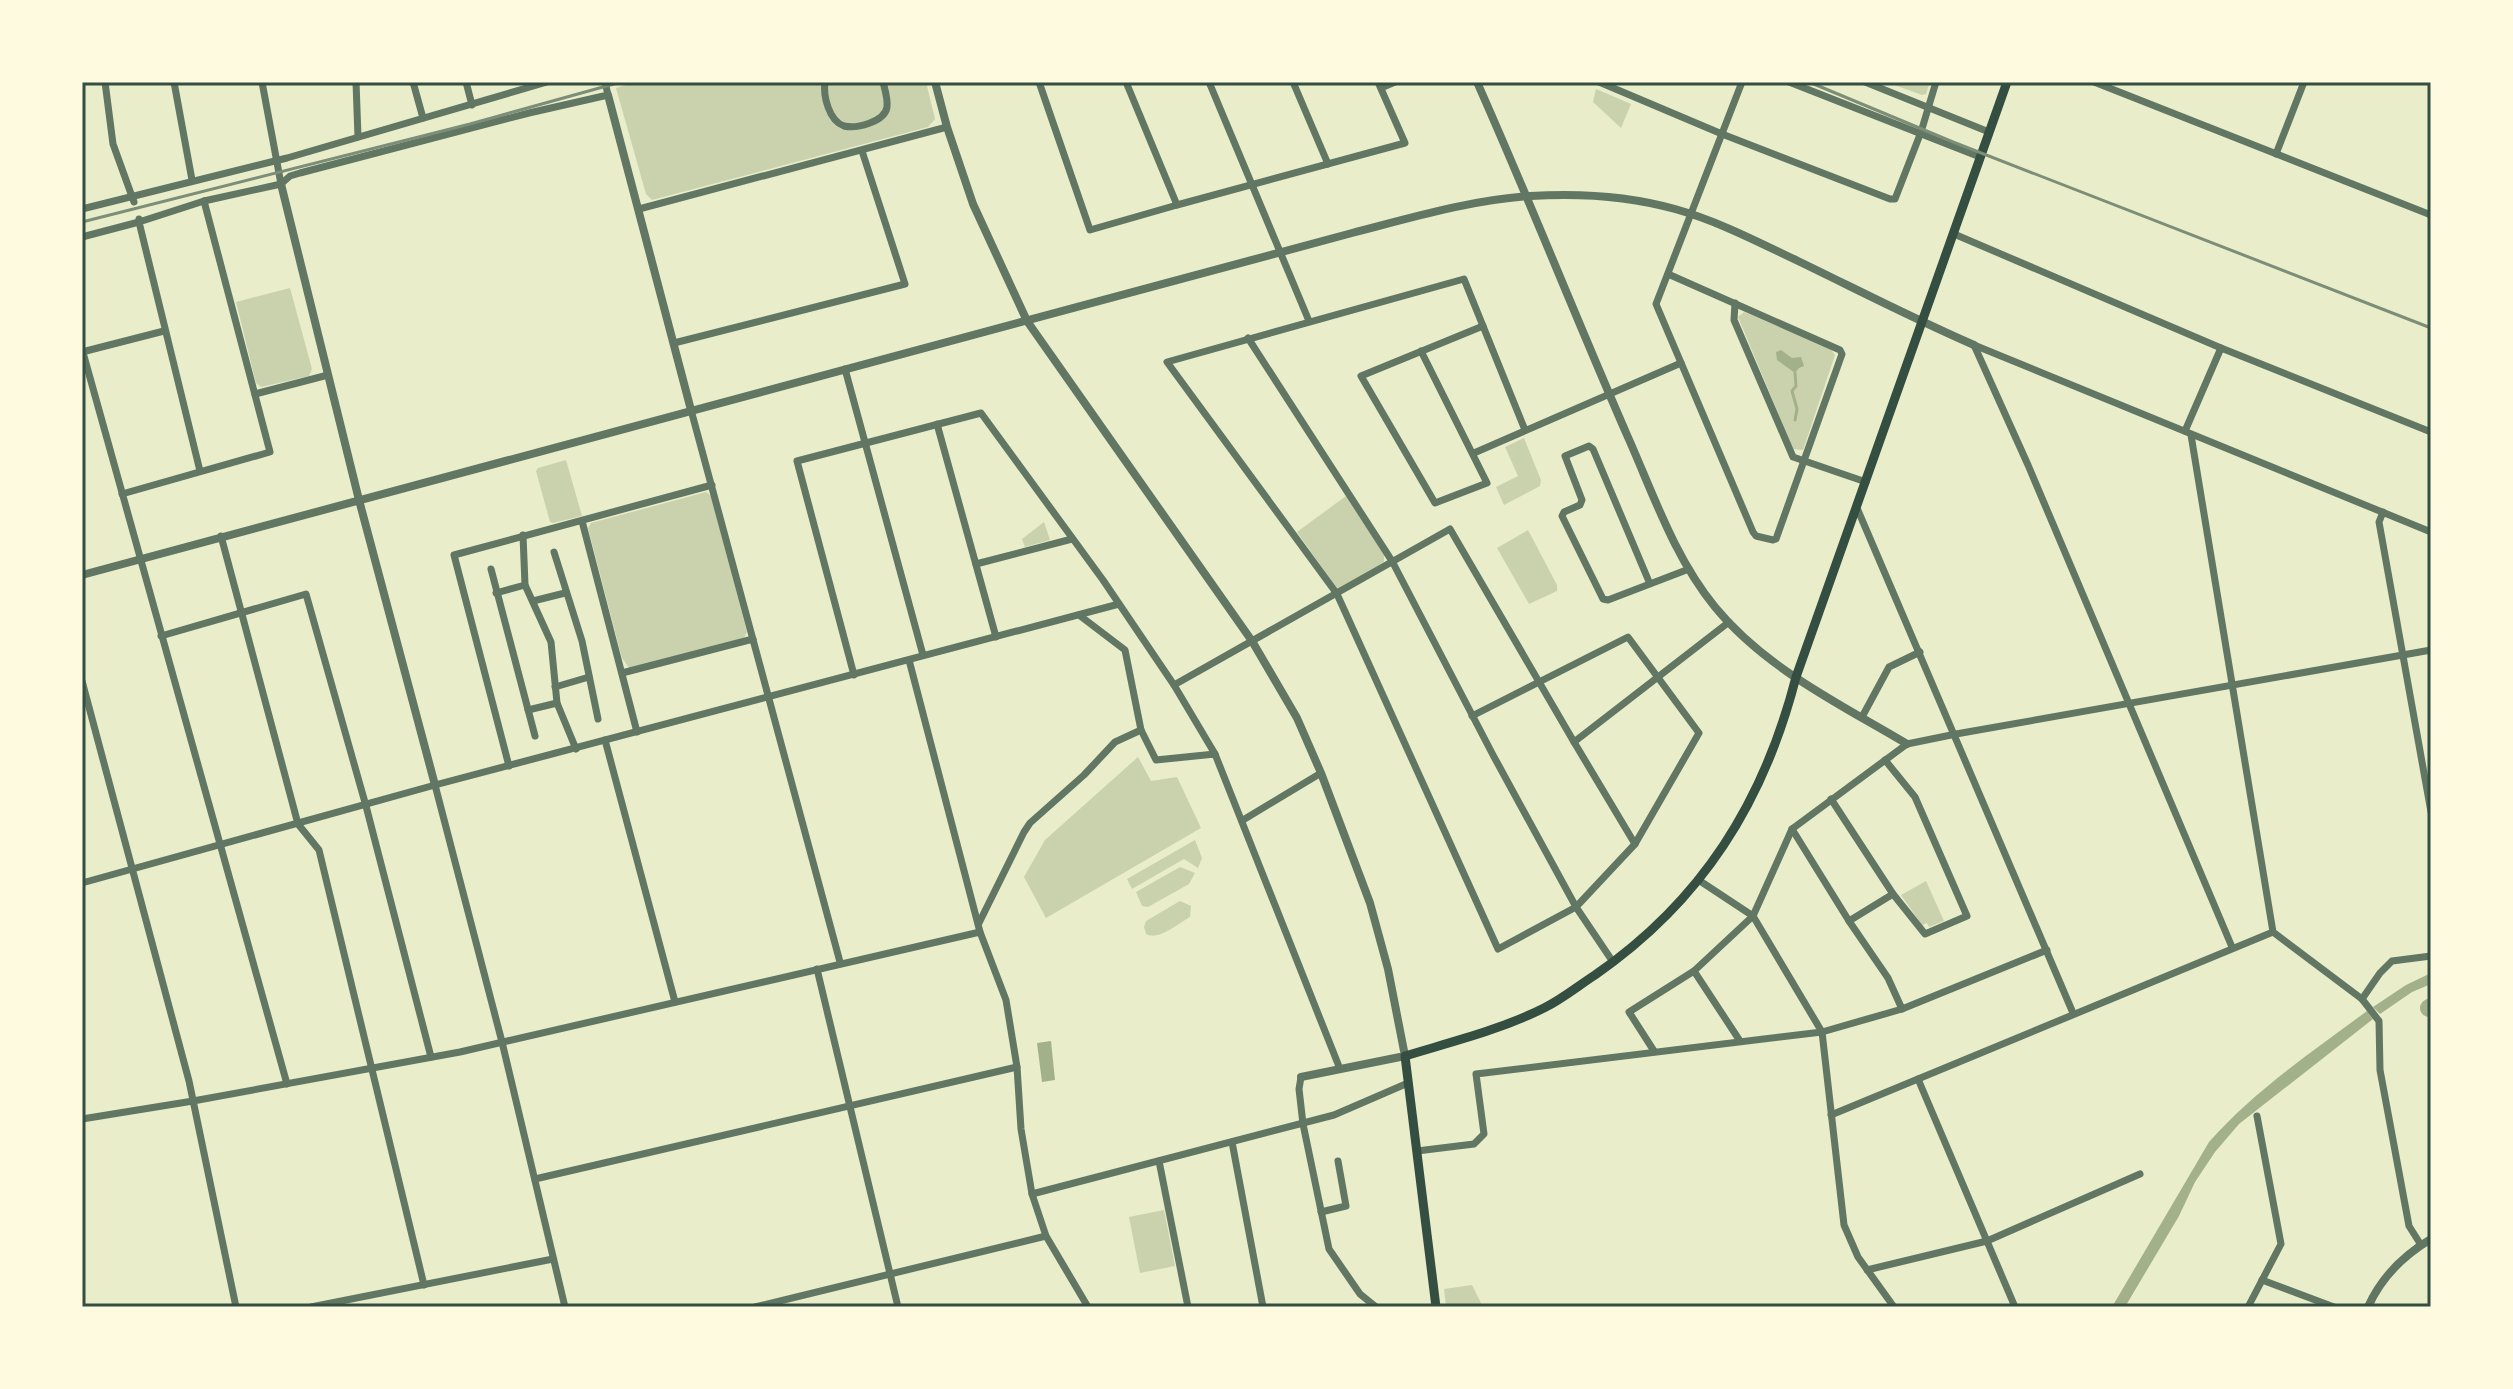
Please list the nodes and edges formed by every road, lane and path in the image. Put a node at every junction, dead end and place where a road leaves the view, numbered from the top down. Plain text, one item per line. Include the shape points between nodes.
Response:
1 (105, 82) edge
2 (174, 82) edge
3 (262, 82) edge
4 (356, 82) edge
5 (413, 82) edge
6 (466, 82) edge
7 (545, 82) edge
8 (605, 82) edge
9 (825, 82) edge
10 (883, 82) edge
11 (935, 82) edge
12 (1039, 82) edge
13 (1126, 82) edge
14 (1209, 82) edge
15 (1293, 82) edge
16 (1395, 82) edge
17 (1477, 82) edge
18 (1599, 82) edge
19 (1742, 82) edge
20 (1789, 82) edge
21 (1865, 82) edge
22 (1936, 82) edge
23 (2007, 82) edge
24 (2094, 82) edge
25 (2304, 82) edge
26 (1380, 85) edge
27 (608, 95) junction
28 (472, 105) junction
29 (1928, 108) junction
30 (423, 118) junction
31 (947, 127) junction
32 (1921, 132) junction
33 (1989, 132) junction
34 (1722, 134) junction
35 (358, 137) junction
36 (862, 151) junction
37 (2276, 154) junction
38 (1980, 157) junction
39 (275, 160) junction
40 (1328, 164) junction
41 (192, 180) junction
42 (281, 184) junction
43 (1252, 184) junction
44 (1528, 196) junction
45 (133, 200) junction
46 (204, 201) junction
47 (1177, 205) junction
48 (82, 209) edge
49 (639, 209) junction
50 (1691, 214) junction
51 (2431, 215) edge
52 (139, 220) junction
53 (1954, 234) junction
54 (82, 237) edge
55 (1281, 253) junction
56 (1668, 274) junction
57 (1735, 303) junction
58 (1027, 321) junction
59 (1309, 321) junction
60 (1923, 323) junction
61 (1483, 326) junction
62 (164, 331) junction
63 (1248, 338) junction
64 (674, 343) junction
65 (1974, 345) junction
66 (2221, 348) junction
67 (82, 351) edge
68 (1421, 351) junction
69 (1681, 363) junction
70 (845, 369) junction
71 (328, 375) junction
72 (255, 394) junction
73 (1609, 395) junction
74 (691, 410) junction
75 (937, 424) junction
76 (1525, 430) junction
77 (2431, 432) edge
78 (2188, 433) junction
79 (865, 443) junction
80 (1474, 453) junction
81 (1804, 460) junction
82 (200, 471) junction
83 (1866, 482) junction
84 (712, 485) junction
85 (122, 494) junction
86 (359, 500) junction
87 (1857, 508) junction
88 (2383, 512) junction
89 (582, 521) junction
90 (2431, 532) edge
91 (523, 535) junction
92 (221, 536) junction
93 (1072, 539) junction
94 (554, 552) dead end
95 (139, 558) junction
96 (1392, 561) junction
97 (976, 564) junction
98 (491, 569) dead end
99 (1689, 569) junction
100 (82, 575) edge
101 (1650, 584) junction
102 (525, 585) junction
103 (496, 593) junction
104 (565, 593) junction
105 (1337, 594) junction
106 (533, 601) junction
107 (1119, 604) junction
108 (242, 612) junction
109 (1079, 615) junction
110 (1729, 622) junction
111 (161, 636) junction
112 (996, 637) junction
113 (753, 639) junction
114 (1252, 641) junction
115 (2431, 650) edge
116 (1920, 652) junction
117 (923, 655) junction
118 (2403, 655) junction
119 (909, 660) junction
120 (622, 673) junction
121 (854, 675) junction
122 (589, 677) junction
123 (1796, 677) junction
124 (1659, 678) junction
125 (82, 681) edge
126 (1539, 682) junction
127 (2232, 684) junction
128 (1174, 685) junction
129 (555, 687) junction
130 (769, 698) junction
131 (557, 703) junction
132 (2129, 703) junction
133 (528, 710) junction
134 (1472, 716) junction
135 (1862, 717) junction
136 (598, 719) dead end
137 (1141, 730) junction
138 (637, 732) junction
139 (1956, 734) junction
140 (535, 736) dead end
141 (605, 740) junction
142 (1574, 742) junction
143 (1907, 744) junction
144 (576, 749) junction
145 (1215, 754) junction
146 (1885, 760) junction
147 (509, 766) junction
148 (1321, 773) junction
149 (435, 785) junction
150 (1831, 799) junction
151 (366, 806) junction
152 (2431, 812) edge
153 (1243, 820) junction
154 (298, 824) junction
155 (1792, 829) junction
156 (1635, 844) junction
157 (219, 845) junction
158 (132, 869) junction
159 (1700, 881) junction
160 (82, 883) edge
161 (1893, 894) junction
162 (1576, 907) junction
163 (1753, 916) junction
164 (1849, 921) junction
165 (980, 928) junction
166 (2273, 932) junction
167 (2232, 947) junction
168 (2047, 950) junction
169 (2431, 956) edge
170 (840, 962) junction
171 (1613, 962) junction
172 (817, 969) junction
173 (1694, 971) junction
174 (2362, 999) junction
175 (675, 1002) junction
176 (1902, 1009) junction
177 (2073, 1013) junction
178 (1822, 1032) junction
179 (1740, 1041) junction
180 (502, 1042) junction
181 (1654, 1051) junction
182 (1405, 1056) junction
183 (431, 1057) junction
184 (1017, 1067) junction
185 (371, 1068) junction
186 (1340, 1069) junction
187 (1301, 1077) joint
188 (1918, 1079) junction
189 (1408, 1083) junction
190 (287, 1084) junction
191 (193, 1101) junction
192 (850, 1107) junction
193 (1831, 1115) junction
194 (2257, 1116) dead end
195 (82, 1119) edge
196 (1303, 1124) junction
197 (1232, 1142) junction
198 (1417, 1151) junction
199 (1159, 1161) junction
200 (1338, 1161) dead end
201 (2140, 1174) dead end
202 (535, 1179) junction
203 (1032, 1194) junction
204 (1321, 1212) junction
205 (1046, 1236) junction
206 (2431, 1239) edge
207 (1987, 1241) junction
208 (2421, 1245) junction
209 (553, 1259) junction
210 (1867, 1270) junction
211 (890, 1274) junction
212 (2262, 1280) junction
213 (424, 1285) junction
214 (236, 1307) edge
215 (311, 1307) edge
216 (565, 1307) edge
217 (755, 1307) edge
218 (898, 1307) edge
219 (1088, 1307) edge
220 (1188, 1307) edge
221 (1263, 1307) edge
222 (1376, 1307) edge
223 (1436, 1307) edge
224 (1894, 1307) edge
225 (2015, 1307) edge
226 (2248, 1307) edge
227 (2334, 1307) edge
228 (2368, 1307) edge

1 - 45 street via 113,144
2 - 41 street
3 - 39 street
4 - 35 street
5 - 30 street
6 - 28 street
7 - 28 street
8 - 27 street
9 - 10 street via 834,119 852,126 885,114
11 - 31 street
12 - 47 street via 1090,230
13 - 47 street
14 - 43 street
15 - 40 street
16 - 26 street
17 - 44 street
18 - 34 street
19 - 34 street
20 - 32 street
21 - 29 street
22 - 29 street
23 - 33 main road
24 - 37 street
25 - 37 street
26 - 40 street via 1405,143
27 - 42 street via 300,173
27 - 49 street
28 - 30 street
29 - 32 street
29 - 33 street
30 - 35 street
31 - 36 street
31 - 58 street via 973,204
32 - 34 street via 1895,199
32 - 38 street
33 - 38 main road
34 - 50 street
35 - 39 street
36 - 49 street
36 - 64 street via 905,284
37 - 51 street
38 - 53 main road
39 - 41 street
39 - 42 street
40 - 43 street
41 - 45 street
42 - 46 street
42 - 71 street
43 - 47 street
43 - 55 street
44 - 50 street via 1586,195
44 - 55 street via 1435,212
44 - 73 street
45 - 48 street
46 - 52 street
46 - 72 street
49 - 64 street
50 - 56 street
50 - 60 street
52 - 54 street
52 - 62 street
53 - 60 main road
53 - 66 street
55 - 58 street
55 - 59 street
56 - 57 street
56 - 69 street via 1656,304
57 - 81 street via 1734,320 1790,452
57 - 81 street via 1842,354
58 - 70 street
58 - 114 street
59 - 61 street via 1464,279
59 - 63 street
60 - 65 street
60 - 83 main road
61 - 68 street
61 - 76 street
62 - 67 street
62 - 82 street
63 - 96 street
63 - 105 street via 1167,362
64 - 74 street
65 - 78 street
65 - 132 street
66 - 77 street
66 - 78 street
67 - 85 street
68 - 80 street
68 - 80 street via 1361,376 1435,503 1487,483
69 - 73 street
69 - 81 street via 1756,536 1776,539
70 - 74 street
70 - 79 street
71 - 72 street
71 - 86 street
72 - 82 street via 270,452
73 - 76 street
73 - 99 street
74 - 84 street
74 - 86 street
75 - 79 street
75 - 93 street via 981,413
75 - 97 street
76 - 80 street
78 - 88 street
78 - 127 street
79 - 117 street
79 - 121 street via 797,461
81 - 83 street
82 - 85 street
83 - 87 main road
84 - 89 street
84 - 113 street
85 - 95 street
86 - 92 street
86 - 149 street
87 - 116 street
87 - 123 main road
88 - 90 street
88 - 118 street via 2379,522
89 - 91 street
89 - 120 street
91 - 102 street
91 - 147 street via 454,555
92 - 95 street
92 - 108 street
93 - 97 street
93 - 107 street
94 - 104 street
95 - 100 street
95 - 111 street
96 - 105 street
96 - 126 street via 1450,529
96 - 134 street
97 - 112 street
98 - 103 street
99 - 101 street
99 - 110 street
101 - 101 street via 1603,599 1562,516 1582,500 1565,456 1593,449
102 - 103 street
102 - 106 street
103 - 133 street
104 - 106 street
104 - 122 street
105 - 114 street
105 - 162 street via 1498,949
106 - 129 street via 551,642
107 - 109 street
107 - 128 street
108 - 111 street
108 - 151 street via 306,594
108 - 154 street
109 - 112 street
109 - 137 street via 1125,650
110 - 123 street via 1757,651
110 - 124 street
111 - 157 street
112 - 117 street
113 - 120 street
113 - 130 street
114 - 128 street
114 - 148 street via 1297,718
115 - 118 street
116 - 135 street via 1889,667
116 - 139 street
117 - 119 street
118 - 127 street
118 - 152 street
119 - 121 street
119 - 165 street
120 - 138 street
121 - 130 street
122 - 129 street
122 - 136 street
123 - 135 street
123 - 159 main road via 1766,766
124 - 126 street via 1628,637
124 - 142 street
124 - 156 street via 1699,733
125 - 158 street
126 - 134 street
126 - 142 street
127 - 132 street
127 - 166 street
128 - 145 street
129 - 131 street
130 - 138 street
130 - 170 street
131 - 133 street
131 - 144 street
132 - 139 street
132 - 167 street
133 - 140 street
134 - 162 street
135 - 143 street
137 - 145 street via 1156,760
137 - 165 street via 1115,742 1030,823
138 - 141 street
139 - 143 street
139 - 168 street
141 - 144 street
141 - 175 street
142 - 156 street
143 - 146 street
144 - 147 street
145 - 153 street
146 - 150 street
146 - 161 street via 1915,797 1967,916 1925,934
147 - 149 street
148 - 153 street
148 - 182 street via 1370,903
149 - 151 street
149 - 180 street
150 - 155 street
150 - 161 street
151 - 154 street
151 - 183 street
153 - 186 street
154 - 157 street
154 - 185 street via 319,850
155 - 163 street
155 - 164 street
156 - 162 street
157 - 158 street
157 - 190 street
158 - 160 street
158 - 191 street
159 - 163 street
159 - 171 main road
161 - 164 street
162 - 171 street
163 - 173 street
163 - 178 street
164 - 176 street via 1888,978
165 - 170 street
165 - 184 street via 1006,1000
166 - 167 street
166 - 174 street
167 - 177 street
168 - 176 street
168 - 177 street
169 - 174 street via 2392,961
170 - 172 street
171 - 182 main road via 1545,1007
172 - 175 street
172 - 192 street
173 - 179 street
173 - 181 street via 1629,1012
174 - 208 street via 2379,1021 2380,1070 2409,1226
175 - 180 street
176 - 178 street
177 - 188 street
178 - 179 street
178 - 193 street
179 - 181 street
180 - 183 street
180 - 202 street
181 - 198 street via 1476,1074 1484,1134 1474,1144
182 - 186 street
182 - 189 main road
183 - 185 street
184 - 192 street
184 - 203 street
185 - 190 street
185 - 213 street
186 - 187 street
187 - 196 street
188 - 193 street
188 - 207 street
189 - 196 street
189 - 198 main road
190 - 191 street
191 - 195 street
191 - 214 street
192 - 202 street
192 - 211 street
193 - 210 street via 1844,1225
194 - 212 street via 2281,1244
196 - 197 street
196 - 204 street
197 - 199 street
197 - 221 street
198 - 223 main road
199 - 203 street
199 - 220 street
200 - 204 street via 1346,1206
201 - 207 street
202 - 209 street
203 - 205 street
204 - 222 street via 1329,1249 1360,1294
205 - 211 street
205 - 219 street
206 - 208 street
207 - 210 street
207 - 225 street
208 - 228 street via 2389,1274
209 - 213 street
209 - 216 street
210 - 224 street
211 - 217 street
211 - 218 street
212 - 226 street
212 - 227 street
213 - 215 street

